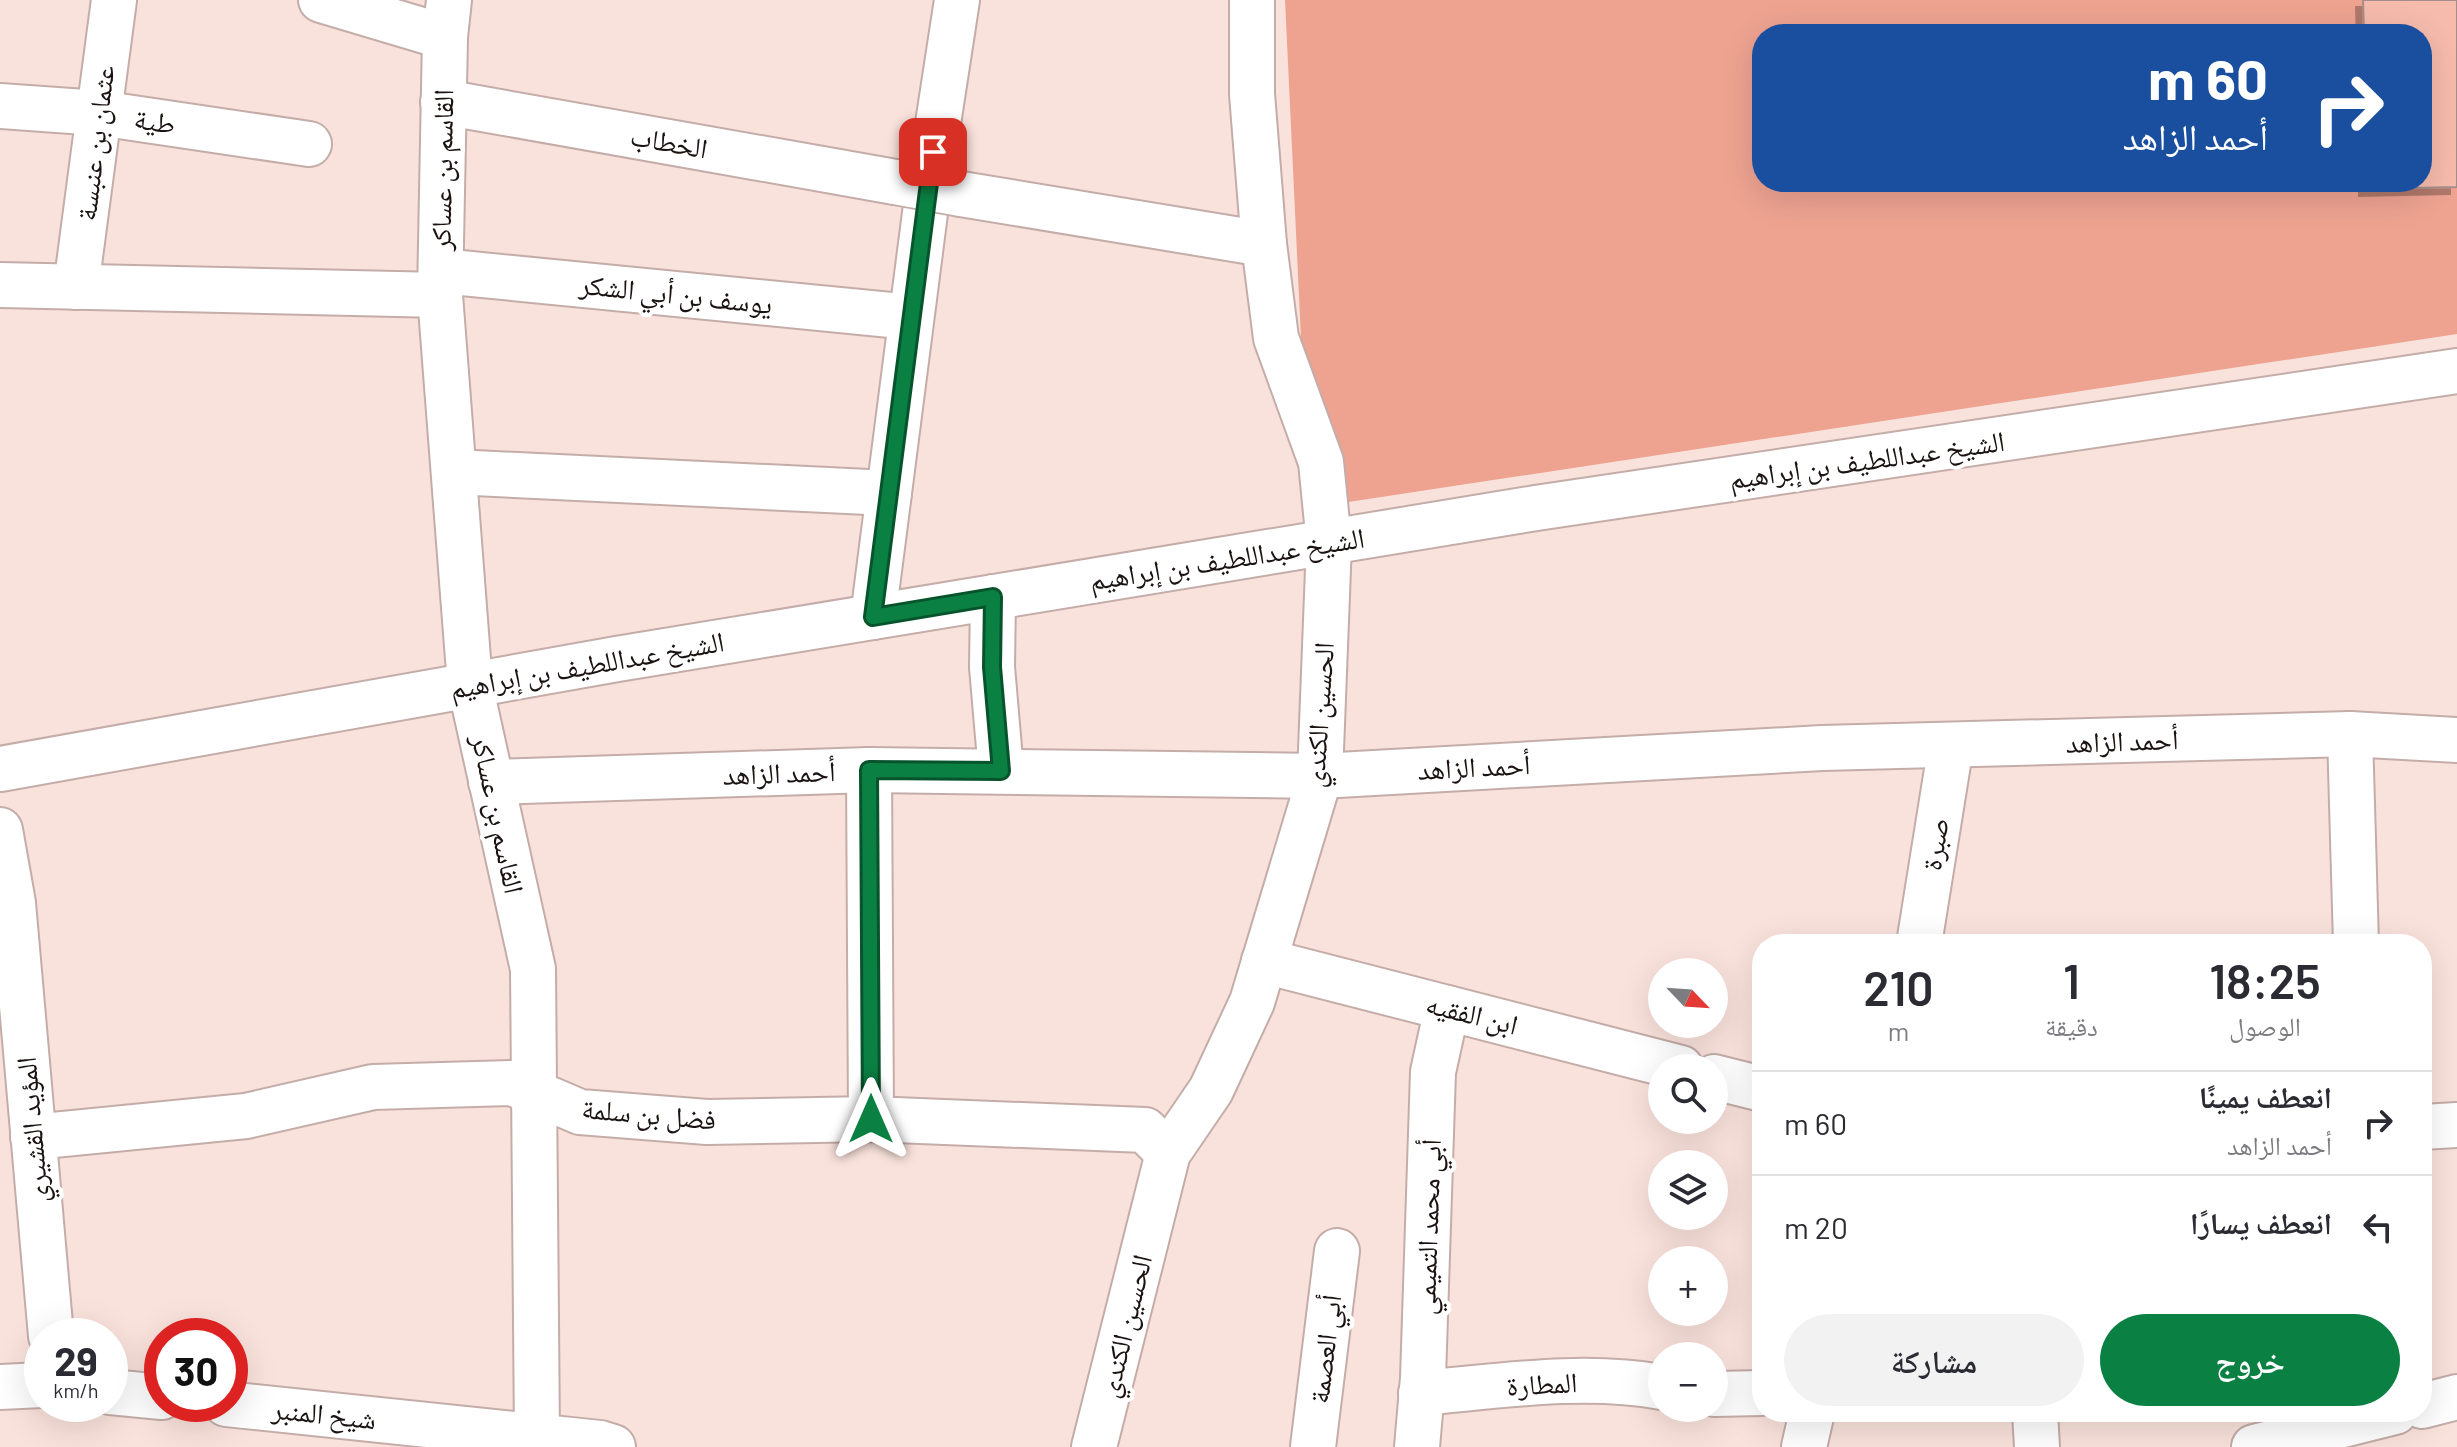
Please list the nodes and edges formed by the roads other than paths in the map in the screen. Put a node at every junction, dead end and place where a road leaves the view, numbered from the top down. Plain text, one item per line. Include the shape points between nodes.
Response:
1 (114, 0) edge
2 (321, 0) edge
3 (957, 0) edge
4 (1252, 0) edge
5 (447, 19) edge
6 (443, 102) junction
7 (0, 106) edge
8 (99, 113) junction
9 (309, 144) dead end
10 (1264, 244) junction
11 (440, 283) junction
12 (0, 285) edge
13 (76, 287) junction
14 (911, 317) junction
15 (2457, 371) edge
16 (454, 472) junction
17 (889, 493) junction
18 (1329, 543) junction
19 (993, 597) junction
20 (873, 617) junction
21 (470, 685) junction
22 (2350, 734) junction
23 (2457, 740) edge
24 (1951, 745) junction
25 (0, 769) edge
26 (869, 770) junction
27 (1001, 771) junction
28 (1320, 776) junction
29 (491, 782) junction
30 (0, 830) edge
31 (1921, 934) edge
32 (2356, 934) edge
33 (1264, 961) junction
34 (1447, 1008) junction
35 (1648, 1060) edge
36 (1728, 1080) edge
37 (1752, 1086) edge
38 (535, 1093) junction
39 (871, 1119) junction
40 (2457, 1125) edge
41 (2432, 1126) edge
42 (33, 1137) junction
43 (1168, 1153) junction
44 (1337, 1251) dead end
45 (49, 1318) edge
46 (1648, 1384) edge
47 (24, 1386) edge
48 (0, 1387) edge
49 (1421, 1393) junction
50 (1752, 1393) edge
51 (1728, 1394) edge
52 (2457, 1397) edge
53 (2432, 1403) edge
54 (248, 1406) edge
55 (1810, 1422) edge
56 (2036, 1422) edge
57 (2334, 1422) edge
58 (537, 1437) junction
59 (613, 1447) edge
60 (1094, 1447) edge
61 (1313, 1447) edge
62 (1417, 1447) edge
63 (1804, 1447) edge
64 (2037, 1447) edge
65 (2254, 1447) edge

1 - 8 street, عثمان بن عنبسة
2 - 5 street
3 - 14 street
4 - 10 street, الحسين الكندي via 1252,94
5 - 6 street, القاسم بن عساكر
6 - 10 street, الخطاب, bridge
6 - 11 street, القاسم بن عساكر
7 - 8 street, طية
8 - 9 street, طية
8 - 13 street, عثمان بن عنبسة
10 - 18 street, الحسين الكندي via 1276,338 1321,462
11 - 13 street, يوسف بن أبي الشكر
11 - 14 street, يوسف بن أبي الشكر
11 - 16 street, القاسم بن عساكر
12 - 13 street, يوسف بن أبي الشكر
14 - 17 street
15 - 18 street, الشيخ عبداللطيف بن إبراهيم
16 - 17 street
16 - 21 street, القاسم بن عساكر
17 - 20 street
18 - 19 street, الشيخ عبداللطيف بن إبراهيم
18 - 28 street, الحسين الكندي
19 - 20 street, الشيخ عبداللطيف بن إبراهيم
19 - 27 street via 992,667
20 - 21 street, الشيخ عبداللطيف بن إبراهيم
21 - 25 street, الشيخ عبداللطيف بن إبراهيم
21 - 29 street, القاسم بن عساكر
22 - 23 street, أحمد الزاهد
22 - 24 street, أحمد الزاهد
22 - 32 street
24 - 28 street, أحمد الزاهد
24 - 31 street, صبرة
26 - 27 street, أحمد الزاهد
26 - 29 street, أحمد الزاهد
26 - 39 street
27 - 28 street, أحمد الزاهد
28 - 33 street, الحسين الكندي
29 - 38 street, القاسم بن عساكر via 533,969
30 - 42 street, المؤيد القشيري via 13,903
33 - 34 street, ابن الفقيه
33 - 43 street, الحسين الكندي via 1252,1002 1211,1090
34 - 35 street, ابن الفقيه
34 - 49 street, أبي محمد التميمي via 1433,1072
36 - 37 street
38 - 39 street, فضل بن سلمة via 580,1112 707,1122
38 - 42 street, فضل بن سلمة via 512,1083 373,1087 246,1116
38 - 58 street, القاسم بن عساكر
39 - 43 street, فضل بن سلمة via 1145,1130
40 - 41 street
42 - 45 street, المؤيد القشيري
43 - 60 street, الحسين الكندي
44 - 61 street, أبي العصمة
46 - 49 street, المطارة via 1547,1382
47 - 48 street
49 - 62 street, أبي محمد التميمي
50 - 51 street
52 - 53 street
54 - 58 street, شيخ المنبر
55 - 63 street
56 - 64 street
57 - 65 street
58 - 59 street, شيخ المنبر

